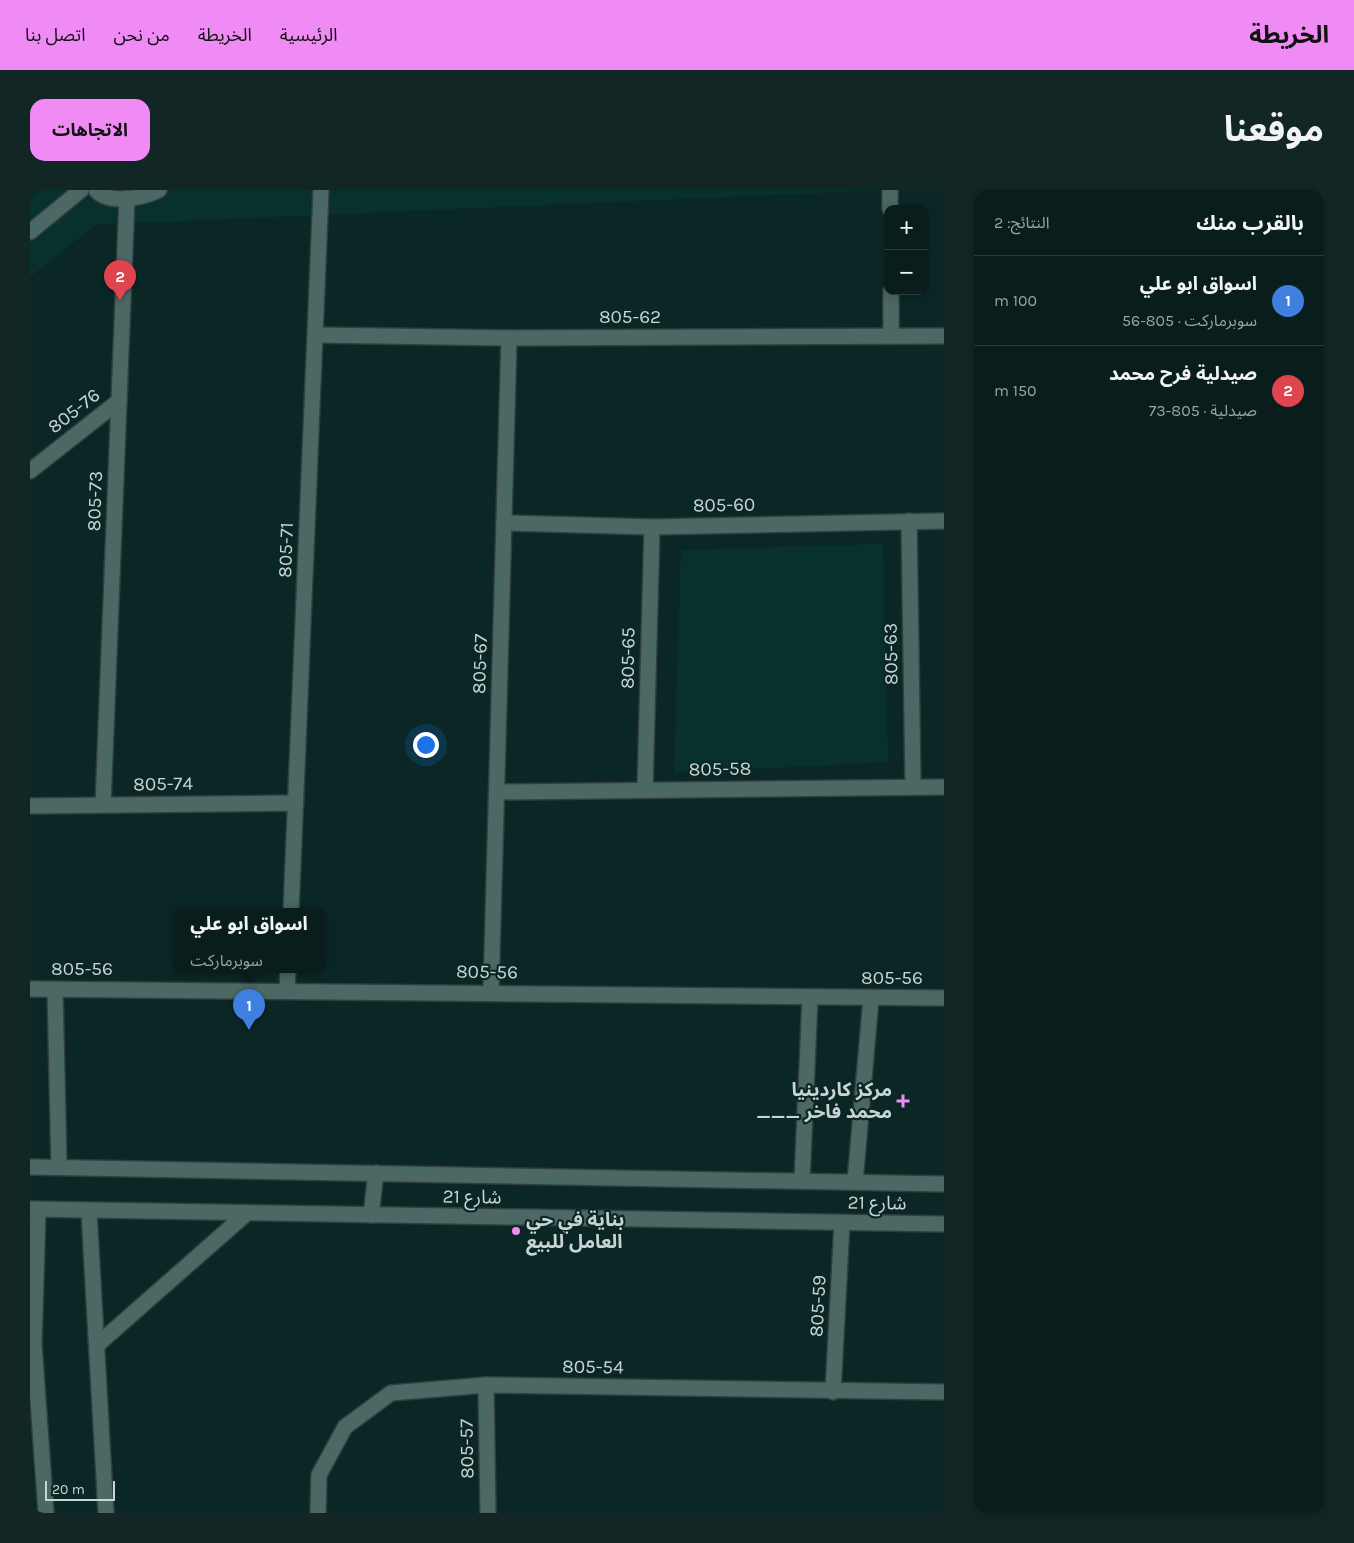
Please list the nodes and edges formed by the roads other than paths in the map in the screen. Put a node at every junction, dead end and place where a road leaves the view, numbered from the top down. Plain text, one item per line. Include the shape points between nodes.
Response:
1 (81, 190) edge
2 (96, 190) edge
3 (321, 190) edge
4 (890, 190) edge
5 (149, 192) edge
6 (127, 205) junction
7 (890, 205) edge
8 (30, 232) edge
9 (891, 295) edge
10 (891, 335) junction
11 (316, 336) junction
12 (944, 336) edge
13 (509, 338) junction
14 (119, 401) junction
15 (30, 471) edge
16 (909, 521) junction
17 (944, 521) edge
18 (504, 523) junction
19 (652, 527) junction
20 (913, 786) junction
21 (944, 787) edge
22 (645, 790) junction
23 (496, 792) junction
24 (296, 803) junction
25 (103, 805) junction
26 (30, 806) edge
27 (291, 908) edge
28 (288, 973) edge
29 (30, 988) edge
30 (55, 989) junction
31 (287, 990) junction
32 (490, 992) junction
33 (810, 998) junction
34 (871, 998) junction
35 (944, 998) edge
36 (30, 1167) edge
37 (59, 1167) junction
38 (376, 1173) junction
39 (802, 1181) junction
40 (855, 1182) junction
41 (944, 1184) edge
42 (34, 1210) edge
43 (89, 1212) junction
44 (247, 1213) junction
45 (371, 1215) junction
46 (842, 1223) junction
47 (944, 1224) edge
48 (32, 1342) edge
49 (97, 1345) junction
50 (486, 1385) junction
51 (834, 1392) junction
52 (944, 1392) edge
53 (46, 1513) edge
54 (106, 1513) edge
55 (318, 1513) edge
56 (488, 1513) edge

1 - 8 street
2 - 6 street
3 - 11 street, 805-71
4 - 7 street
5 - 6 street
6 - 14 street, 805-73
9 - 10 street
10 - 12 street, 805-62
10 - 13 street, 805-62
11 - 13 street, 805-62
11 - 24 street, 805-71
13 - 18 street, 805-67
14 - 15 street, 805-76
14 - 25 street, 805-73
16 - 17 street, 805-60
16 - 19 street, 805-60
16 - 20 street, 805-63
18 - 19 street, 805-60
18 - 23 street, 805-67
19 - 22 street, 805-65
20 - 21 street, 805-58
20 - 22 street, 805-58
22 - 23 street, 805-58
23 - 32 street, 805-67
24 - 25 street, 805-74
24 - 27 street, 805-71
25 - 26 street, 805-74
28 - 31 street
29 - 30 street, 805-56
30 - 31 street, 805-56
30 - 37 street
31 - 32 street, 805-56
32 - 33 street, 805-56
33 - 34 street, 805-56
33 - 39 street
34 - 35 street, 805-56
34 - 40 street
36 - 37 street, شارع 21
37 - 38 street, شارع 21
38 - 39 street, شارع 21
38 - 45 street
39 - 40 street, شارع 21
40 - 41 street, شارع 21
42 - 43 street, شارع 21
42 - 48 street
43 - 44 street, شارع 21
43 - 49 street
44 - 45 street, شارع 21
44 - 49 street
45 - 46 street, شارع 21
46 - 47 street, شارع 21
46 - 51 street, 805-59
48 - 53 street
49 - 54 street
50 - 51 street, 805-54
50 - 55 street, 805-54 via 391,1393 345,1426 319,1475
50 - 56 street, 805-57
51 - 52 street, 805-54

